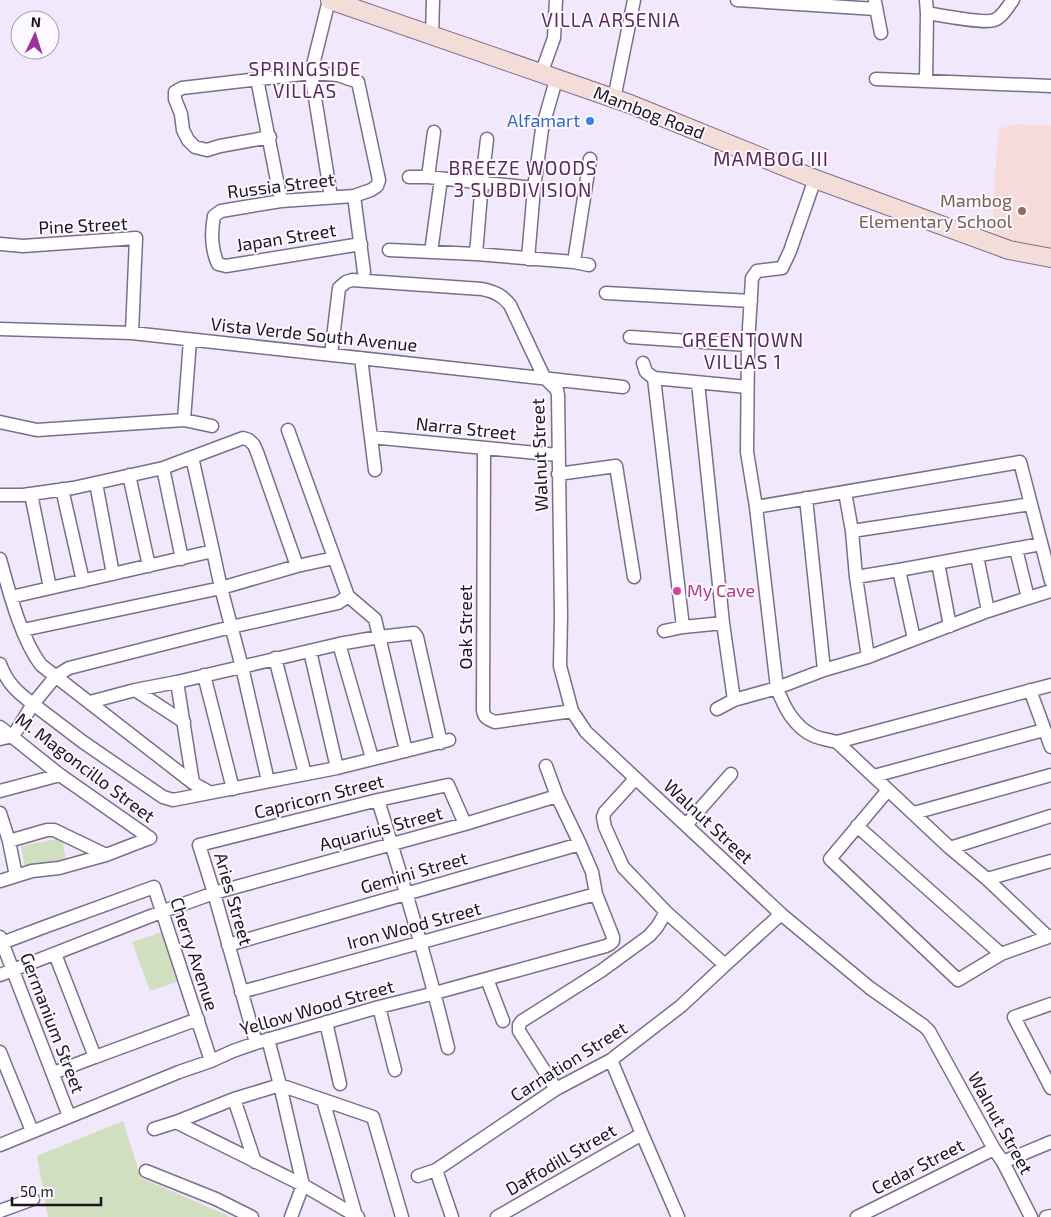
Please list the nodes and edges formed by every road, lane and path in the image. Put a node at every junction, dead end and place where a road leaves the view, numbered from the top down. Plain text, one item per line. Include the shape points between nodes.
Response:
1 (330, 0) edge
2 (433, 0) edge
3 (556, 0) edge
4 (634, 0) edge
5 (737, 0) edge
6 (1013, 0) edge
7 (768, 1) edge
8 (820, 3) edge
9 (875, 4) edge
10 (926, 6) edge
11 (881, 33) dead end
12 (432, 36) junction
13 (311, 73) junction
14 (549, 77) junction
15 (257, 78) junction
16 (876, 79) dead end
17 (926, 81) junction
18 (1051, 86) edge
19 (614, 99) junction
20 (434, 132) dead end
21 (270, 138) junction
22 (487, 139) dead end
23 (590, 160) dead end
24 (409, 177) dead end
25 (428, 177) junction
26 (441, 179) junction
27 (815, 179) junction
28 (482, 182) junction
29 (534, 188) junction
30 (354, 196) junction
31 (331, 197) junction
32 (281, 201) junction
33 (0, 244) edge
34 (361, 244) junction
35 (388, 250) dead end
36 (431, 252) junction
37 (476, 254) junction
38 (1051, 258) edge
39 (528, 259) junction
40 (574, 262) junction
41 (218, 264) joint
42 (589, 265) dead end
43 (364, 272) dead end
44 (606, 293) dead end
45 (750, 301) junction
46 (0, 329) edge
47 (132, 333) junction
48 (630, 337) dead end
49 (190, 340) junction
50 (748, 345) junction
51 (331, 355) junction
52 (361, 358) junction
53 (643, 363) dead end
54 (544, 377) junction
55 (654, 378) junction
56 (698, 383) junction
57 (623, 386) dead end
58 (747, 387) junction
59 (184, 420) junction
60 (0, 422) edge
61 (212, 426) dead end
62 (288, 430) dead end
63 (372, 437) junction
64 (484, 448) junction
65 (558, 455) junction
66 (192, 458) junction
67 (163, 468) junction
68 (374, 470) dead end
69 (558, 474) junction
70 (129, 475) junction
71 (96, 483) junction
72 (62, 490) junction
73 (845, 492) junction
74 (31, 494) junction
75 (0, 495) edge
76 (806, 498) junction
77 (1031, 504) junction
78 (756, 508) junction
79 (852, 531) junction
80 (1041, 544) junction
81 (1016, 549) junction
82 (213, 552) junction
83 (977, 556) junction
84 (334, 558) junction
85 (0, 559) edge
86 (182, 559) junction
87 (938, 563) junction
88 (149, 566) junction
89 (297, 566) junction
90 (899, 570) junction
91 (112, 574) junction
92 (634, 577) dead end
93 (856, 577) junction
94 (83, 581) junction
95 (1051, 581) edge
96 (50, 588) junction
97 (221, 588) junction
98 (1051, 592) edge
99 (348, 596) junction
100 (12, 597) junction
101 (1028, 598) junction
102 (988, 611) junction
103 (723, 623) junction
104 (950, 626) junction
105 (230, 627) junction
106 (683, 627) junction
107 (23, 630) junction
108 (664, 631) dead end
109 (379, 636) junction
110 (914, 639) junction
111 (339, 644) junction
112 (310, 651) junction
113 (868, 656) junction
114 (275, 658) junction
115 (0, 664) edge
116 (242, 667) junction
117 (824, 670) junction
118 (204, 675) junction
119 (56, 676) junction
120 (177, 682) junction
121 (1051, 685) edge
122 (777, 688) junction
123 (135, 690) junction
124 (1030, 690) junction
125 (734, 700) junction
126 (90, 702) junction
127 (33, 704) junction
128 (717, 709) dead end
129 (572, 712) junction
130 (184, 722) junction
131 (0, 726) edge
132 (1044, 730) junction
133 (13, 736) junction
134 (0, 739) edge
135 (837, 742) junction
136 (1051, 747) edge
137 (406, 751) junction
138 (372, 758) junction
139 (546, 766) dead end
140 (337, 768) junction
141 (305, 774) junction
142 (731, 774) dead end
143 (60, 775) junction
144 (1051, 775) edge
145 (874, 776) junction
146 (636, 779) junction
147 (268, 781) junction
148 (193, 783) junction
149 (233, 789) junction
150 (888, 790) junction
151 (0, 791) edge
152 (209, 792) junction
153 (557, 796) junction
154 (378, 800) junction
155 (0, 813) edge
156 (914, 813) junction
157 (1051, 816) edge
158 (465, 824) junction
159 (686, 825) junction
160 (857, 826) junction
161 (9, 841) junction
162 (391, 844) junction
163 (580, 844) junction
164 (199, 845) joint
165 (950, 848) junction
166 (106, 855) junction
167 (1051, 861) edge
168 (16, 876) junction
169 (987, 879) junction
170 (0, 881) edge
171 (214, 893) junction
172 (406, 893) junction
173 (596, 894) junction
174 (161, 912) junction
175 (666, 912) junction
176 (781, 914) junction
177 (1049, 936) edge
178 (1, 940) edge
179 (420, 943) junction
180 (228, 945) junction
181 (56, 954) junction
182 (1001, 954) junction
183 (725, 965) junction
184 (13, 970) junction
185 (0, 975) edge
186 (487, 979) junction
187 (241, 992) junction
188 (435, 993) junction
189 (1051, 1004) edge
190 (379, 1007) junction
191 (198, 1019) junction
192 (503, 1021) dead end
193 (326, 1022) junction
194 (262, 1041) junction
195 (448, 1048) dead end
196 (0, 1052) edge
197 (95, 1057) junction
198 (611, 1060) junction
199 (211, 1061) junction
200 (395, 1070) dead end
201 (1046, 1070) edge
202 (53, 1073) junction
203 (340, 1084) dead end
204 (280, 1085) junction
205 (1051, 1088) edge
206 (556, 1089) junction
207 (234, 1099) junction
208 (323, 1100) junction
209 (69, 1116) junction
210 (176, 1122) junction
211 (154, 1129) dead end
212 (32, 1131) junction
213 (642, 1134) junction
214 (1051, 1142) edge
215 (0, 1145) edge
216 (994, 1149) junction
217 (254, 1162) junction
218 (1003, 1162) junction
219 (436, 1170) junction
220 (146, 1171) dead end
221 (418, 1176) dead end
222 (303, 1185) junction
223 (32, 1199) dead end
224 (0, 1211) edge
225 (1025, 1215) edge
226 (357, 1216) edge
227 (1051, 1216) edge
228 (252, 1217) edge
229 (291, 1217) edge
230 (402, 1217) edge
231 (452, 1217) edge
232 (497, 1217) edge
233 (678, 1217) edge
234 (857, 1217) edge
235 (1046, 1217) edge

1 - 12 main road, Mambog Road
1 - 13 street
2 - 12 street
3 - 14 street
4 - 19 street
5 - 7 street
6 - 10 street via 995,20 981,20
7 - 8 street
8 - 9 street
9 - 11 street
10 - 17 street
12 - 14 main road, Mambog Road
13 - 15 street
13 - 30 street via 338,75 358,82 385,178 371,190
13 - 31 street
14 - 19 main road, Mambog Road
14 - 29 street
15 - 21 street
15 - 21 street via 182,88 175,92 175,99 183,130 195,148 208,150
16 - 17 street
17 - 18 street
19 - 27 main road, Mambog Road
20 - 25 street
21 - 32 street
22 - 28 street
23 - 40 street
24 - 25 street
25 - 26 street
26 - 28 street
26 - 36 street
27 - 38 main road, Mambog Road via 1009,250
27 - 45 street via 782,268 757,271 752,278
28 - 29 street
28 - 37 street
29 - 39 street
30 - 31 street, Russia Street
30 - 34 street
31 - 32 street, Russia Street
32 - 41 street, Russia Street via 221,211 214,216 213,253
33 - 47 street, Pine Street via 23,246 136,238
34 - 41 street, Japan Street via 226,266
34 - 43 street
35 - 36 street
36 - 37 street
37 - 39 street
39 - 40 street
40 - 42 street
44 - 45 street
45 - 50 street
46 - 47 street, Vista Verde South Avenue
47 - 49 street, Vista Verde South Avenue
48 - 50 street
49 - 51 street, Vista Verde South Avenue
49 - 59 street
50 - 58 street
51 - 52 street, Vista Verde South Avenue
51 - 54 street, Walnut Street via 339,288 346,282 482,289 495,292 510,305
52 - 54 street, Vista Verde South Avenue
52 - 63 street
53 - 55 street via 646,372
54 - 57 street, Vista Verde South Avenue
54 - 65 street, Walnut Street via 558,395
55 - 56 street
55 - 106 street
56 - 58 street
56 - 103 street
58 - 78 street via 747,452
59 - 60 street via 37,430
59 - 61 street
62 - 84 street
63 - 64 street, Narra Street
63 - 68 street
64 - 65 street, Narra Street
64 - 129 street, Oak Street via 484,715 495,722
65 - 69 street, Walnut Street
66 - 67 street
66 - 82 street
66 - 89 street via 243,438 254,445
67 - 70 street
67 - 86 street
69 - 92 street via 616,466
69 - 129 street, Walnut Street via 560,666
70 - 71 street
70 - 88 street
71 - 72 street
71 - 91 street
72 - 74 street
72 - 94 street
73 - 76 street
73 - 77 street via 1020,462
73 - 79 street
74 - 75 street
74 - 96 street
76 - 78 street
76 - 117 street
77 - 79 street
77 - 80 street
78 - 122 street
79 - 93 street
80 - 81 street
80 - 95 street
81 - 83 street
81 - 101 street
82 - 86 street
82 - 97 street
83 - 87 street
83 - 102 street
84 - 89 street
84 - 99 street
85 - 100 street
86 - 88 street
87 - 90 street
87 - 104 street
88 - 91 street
89 - 97 street
90 - 93 street
90 - 110 street
91 - 94 street
93 - 113 street
94 - 96 street
96 - 100 street
97 - 105 street
97 - 107 street
98 - 101 street
99 - 105 street via 338,602
99 - 109 street via 375,619
100 - 107 street
101 - 102 street
102 - 104 street
103 - 106 street
103 - 125 street
104 - 110 street
105 - 116 street
105 - 119 street via 69,668
106 - 108 street
107 - 119 street via 34,656
109 - 111 street
109 - 137 street
109 - 137 street via 416,634 445,741
110 - 113 street
111 - 112 street
111 - 138 street
112 - 114 street
112 - 140 street
113 - 117 street
114 - 116 street
114 - 141 street
115 - 127 street via 16,690
116 - 118 street
116 - 147 street
117 - 122 street
118 - 120 street
118 - 149 street
119 - 126 street
119 - 127 street
120 - 123 street
120 - 130 street
121 - 124 street
122 - 125 street
122 - 135 street via 792,719 804,730
123 - 126 street
123 - 130 street
124 - 132 street
124 - 135 street
125 - 128 street
126 - 148 street
127 - 133 street
127 - 152 street via 163,797 173,800
129 - 146 street, Walnut Street via 586,732
130 - 148 street
131 - 133 street, M. Magoncillo Street
132 - 136 street
132 - 145 street
133 - 134 street
133 - 143 street, M. Magoncillo Street
135 - 145 street
137 - 138 street
138 - 140 street
139 - 153 street
140 - 141 street
141 - 147 street
142 - 159 street
143 - 151 street
143 - 166 street, M. Magoncillo Street via 150,838
144 - 156 street
145 - 150 street
146 - 159 street, Walnut Street
146 - 175 street via 605,812 605,827 623,867
147 - 149 street
148 - 152 street
149 - 152 street
150 - 156 street
150 - 160 street
153 - 158 street, Aquarius Street
153 - 163 street
154 - 158 street, Capricorn Street via 448,785
154 - 162 street
154 - 164 street, Capricorn Street
155 - 161 street
156 - 165 street
157 - 165 street
158 - 162 street, Aquarius Street
159 - 176 street, Walnut Street
160 - 182 street
160 - 182 street via 830,859 958,980
161 - 166 street via 54,830
161 - 168 street
162 - 171 street, Aquarius Street
162 - 172 street
163 - 172 street, Gemini Street
163 - 173 street via 592,872
164 - 171 street, Aries Street
165 - 169 street
166 - 168 street
167 - 169 street
168 - 170 street
169 - 177 street
171 - 174 street, Aquarius Street
171 - 180 street, Aries Street
172 - 179 street
172 - 180 street, Gemini Street
173 - 179 street, Iron Wood Street
173 - 186 street, Yellow Wood Street via 612,933 610,944
174 - 178 street, Cherry Avenue via 154,887
174 - 181 street, Aquarius Street
174 - 191 street, Cherry Avenue
175 - 183 street
175 - 206 street via 649,936 519,1025 519,1031
176 - 183 street, Carnation Street
176 - 216 street, Walnut Street via 870,988 929,1031
177 - 182 street
178 - 184 street, Germanium Street
179 - 187 street, Iron Wood Street
179 - 188 street
180 - 187 street, Aries Street
181 - 184 street, Aquarius Street
181 - 197 street
183 - 198 street, Carnation Street via 681,1006
184 - 185 street, Aquarius Street
184 - 202 street, Germanium Street
186 - 188 street, Yellow Wood Street
186 - 192 street
187 - 194 street, Aries Street
188 - 190 street, Yellow Wood Street
188 - 195 street
189 - 201 street via 1014,1017
190 - 193 street, Yellow Wood Street
190 - 200 street
191 - 197 street
191 - 199 street, Cherry Avenue
193 - 194 street, Yellow Wood Street
193 - 203 street
194 - 199 street, Yellow Wood Street
194 - 204 street, Aries Street
196 - 212 street
197 - 202 street
198 - 206 street, Carnation Street
198 - 213 street
199 - 209 street, Yellow Wood Street
201 - 205 street
202 - 209 street, Germanium Street
204 - 207 street
204 - 208 street
204 - 222 street, Aries Street
206 - 219 street, Carnation Street
207 - 210 street
207 - 217 street
208 - 226 street
208 - 230 street via 374,1117
209 - 212 street, Yellow Wood Street
210 - 211 street
210 - 217 street
212 - 215 street, Yellow Wood Street
213 - 232 street, Daffodill Street
213 - 233 street
214 - 218 street
216 - 218 street, Walnut Street
216 - 234 street, Cedar Street
217 - 222 street
218 - 225 street, Walnut Street
219 - 221 street, Carnation Street
219 - 231 street
220 - 228 street
222 - 226 street
222 - 229 street
223 - 224 street
227 - 235 street

